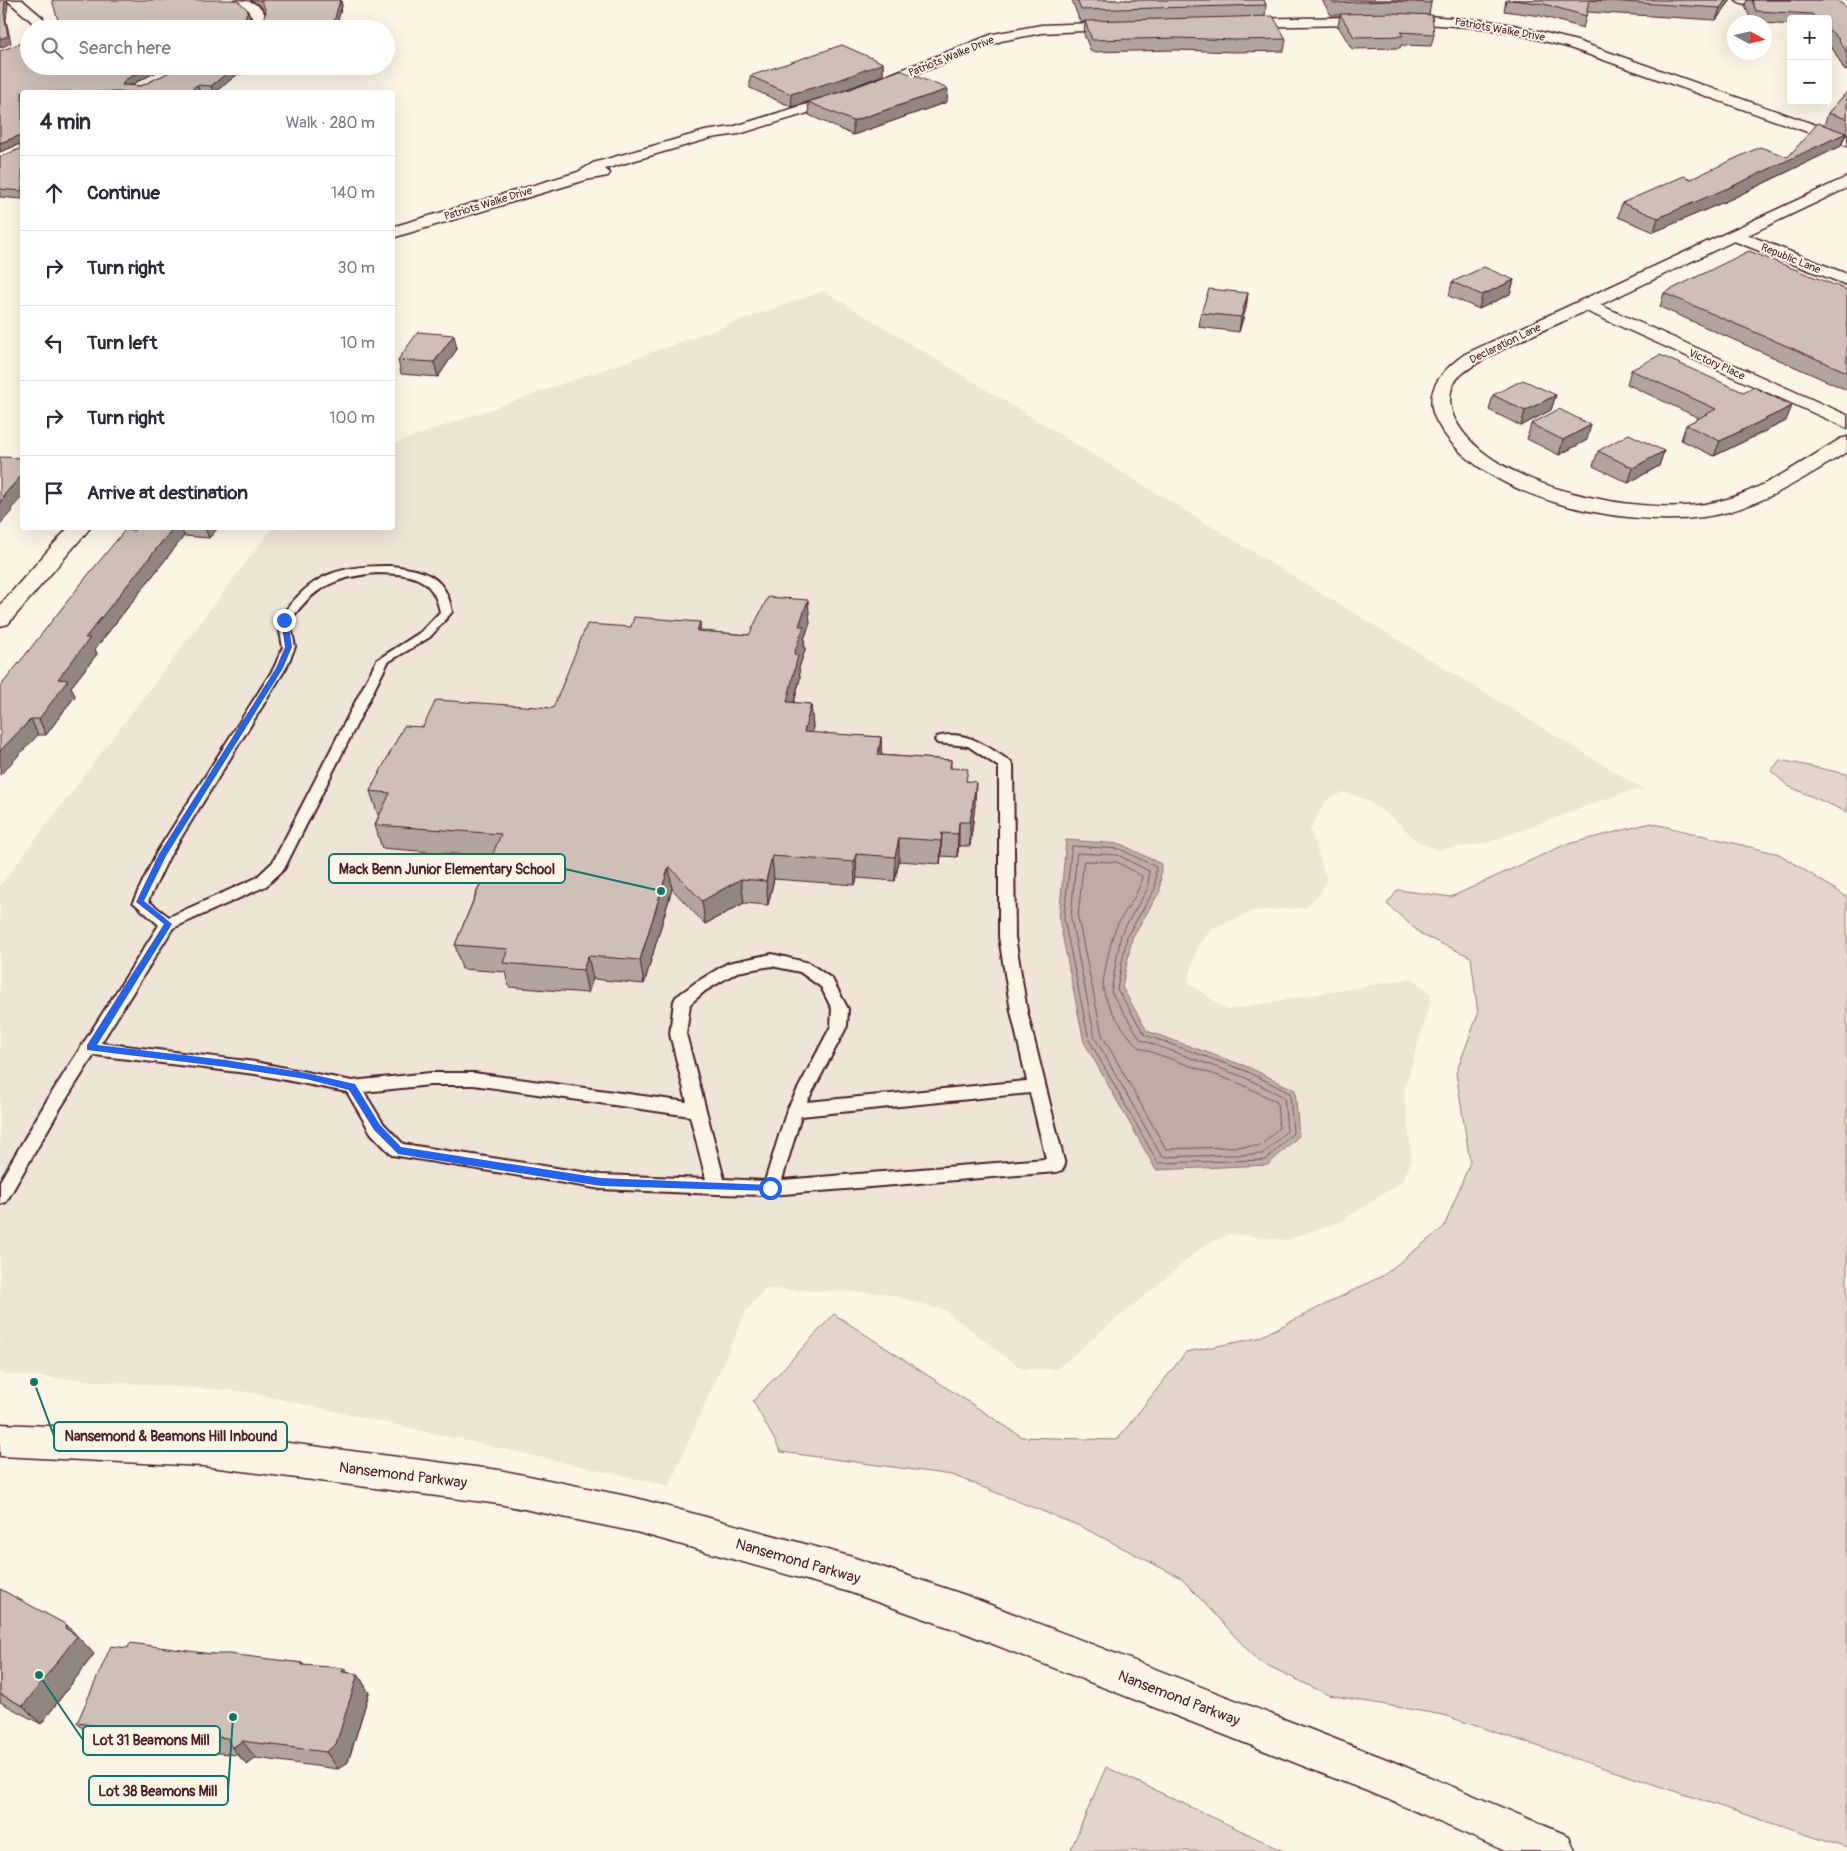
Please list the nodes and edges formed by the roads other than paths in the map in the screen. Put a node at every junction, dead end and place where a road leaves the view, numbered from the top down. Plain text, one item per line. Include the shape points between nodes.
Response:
1 (14, 0) edge
2 (241, 0) edge
3 (1743, 0) edge
4 (1847, 3) edge
5 (37, 20) edge
6 (260, 20) edge
7 (1229, 23) edge
8 (1133, 26) edge
9 (1847, 141) edge
10 (1847, 182) edge
11 (395, 232) edge
12 (1735, 236) junction
13 (1847, 280) edge
14 (1586, 305) junction
15 (1847, 422) edge
16 (1847, 443) edge
17 (77, 530) edge
18 (0, 619) edge
19 (942, 740) dead end
20 (168, 924) junction
21 (90, 1048) junction
22 (1036, 1086) junction
23 (352, 1087) junction
24 (698, 1110) junction
25 (795, 1110) junction
26 (717, 1187) junction
27 (770, 1188) junction
28 (0, 1197) edge
29 (0, 1440) edge
30 (1554, 1851) edge

1 - 5 street
2 - 6 street via 258,12
3 - 4 street via 1789,4
7 - 9 street, Patriots Walke Drive via 1462,15 1572,44
8 - 11 street, Patriots Walke Drive via 1041,29 998,37 864,90 734,131 720,140 608,172 584,175
10 - 12 street, Declaration Lane
12 - 13 street, Republic Lane
12 - 14 street, Declaration Lane
14 - 15 street, Victory Place
14 - 16 street, Declaration Lane via 1472,358 1446,380 1440,407 1447,425 1460,441 1505,473 1535,487 1596,505 1643,512 1705,511 1736,504 1766,490
17 - 18 street
19 - 22 lane via 971,742 1006,765 1007,937
20 - 20 lane via 140,902 162,856 280,668 289,647 284,620 298,601 321,582 343,574 381,569 411,573 431,582 443,597 446,612 436,627 383,660 279,865 261,882
20 - 21 lane
21 - 23 lane via 226,1063
21 - 28 lane
22 - 25 lane
22 - 27 lane via 1056,1165
23 - 24 lane via 430,1079 474,1079
23 - 26 lane via 377,1128 398,1150 601,1182
24 - 25 lane via 678,1034 682,1001 733,967 772,960 804,967 826,982 840,1010 840,1026
24 - 26 lane
25 - 27 lane
26 - 27 lane
29 - 30 street, Nansemond Parkway via 203,1449 499,1487 636,1515 849,1574 966,1614 1394,1782

